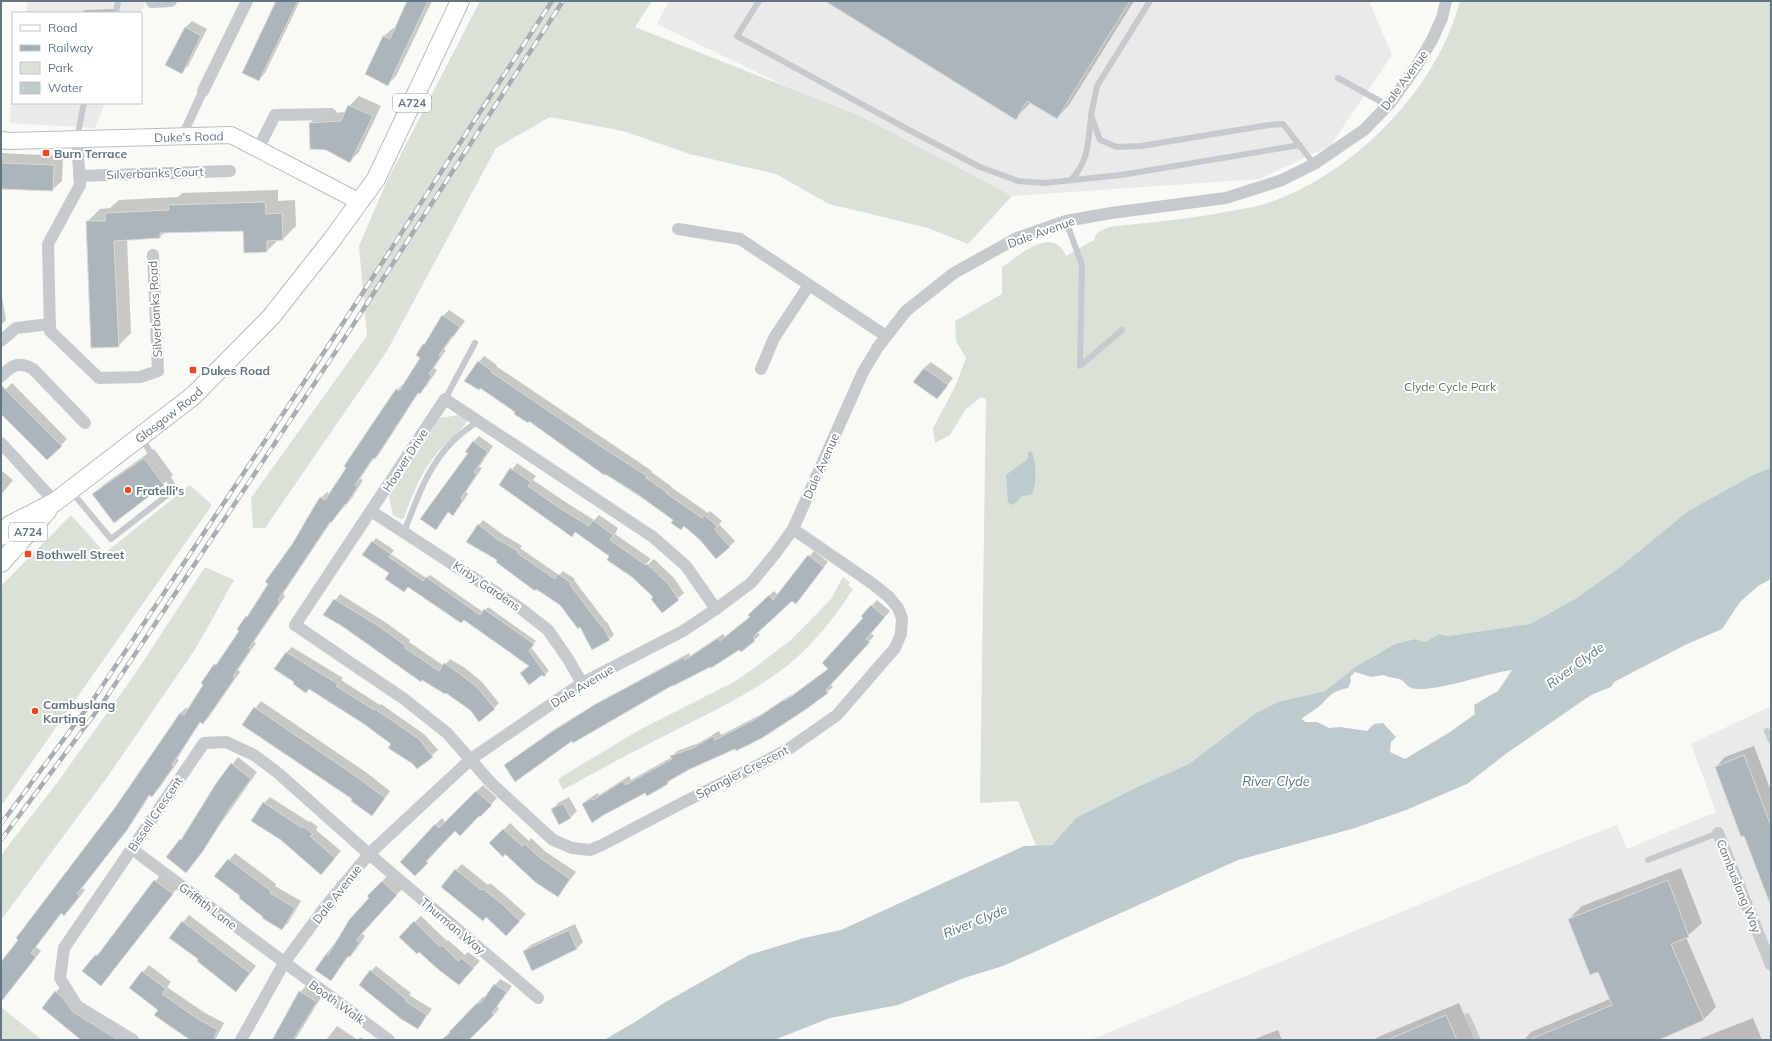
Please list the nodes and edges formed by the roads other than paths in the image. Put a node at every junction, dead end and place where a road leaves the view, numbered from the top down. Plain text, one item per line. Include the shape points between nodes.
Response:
1 (118, 1) edge
2 (171, 1) edge
3 (247, 1) edge
4 (460, 1) edge
5 (759, 1) edge
6 (1150, 1) edge
7 (1446, 1) edge
8 (152, 2) dead end
9 (116, 12) edge
10 (1338, 78) dead end
11 (203, 91) joint
12 (84, 104) edge
13 (1387, 105) junction
14 (331, 114) dead end
15 (1091, 116) junction
16 (182, 137) junction
17 (1, 140) edge
18 (77, 140) junction
19 (1300, 144) junction
20 (258, 149) junction
21 (1314, 164) junction
22 (230, 171) dead end
23 (79, 176) junction
24 (1071, 180) junction
25 (360, 202) junction
26 (1066, 221) junction
27 (678, 229) dead end
28 (152, 254) dead end
29 (809, 285) junction
30 (50, 324) junction
31 (1122, 330) dead end
32 (886, 336) junction
33 (1, 340) edge
34 (475, 343) dead end
35 (761, 369) dead end
36 (1, 376) edge
37 (445, 399) junction
38 (478, 421) junction
39 (85, 423) dead end
40 (140, 437) junction
41 (1, 443) edge
42 (70, 490) junction
43 (55, 502) junction
44 (371, 511) junction
45 (793, 529) junction
46 (404, 532) junction
47 (1, 536) edge
48 (1, 563) edge
49 (716, 609) junction
50 (582, 683) junction
51 (1767, 730) dead end
52 (1771, 741) edge
53 (471, 759) junction
54 (1718, 833) joint
55 (132, 849) junction
56 (369, 854) junction
57 (1648, 860) dead end
58 (284, 963) junction
59 (1771, 965) edge
60 (538, 998) dead end
61 (1467, 1016) dead end
62 (133, 1040) edge
63 (241, 1040) edge
64 (389, 1040) edge
65 (1478, 1040) edge

1 - 9 lane
2 - 8 street
3 - 11 street
4 - 25 main road, A724 via 376,179
5 - 24 lane via 737,36 980,167 1018,181 1044,183
6 - 15 lane via 1097,86
7 - 13 street, Dale Avenue via 1432,40 1416,67
10 - 13 lane
11 - 16 street
12 - 18 lane
13 - 21 street, Dale Avenue via 1364,130
14 - 20 street via 275,115
15 - 19 lane via 1100,140 1117,146 1141,146 1283,124
15 - 24 lane via 1087,151 1081,169
16 - 18 main road, Duke's Road
16 - 20 main road, Duke's Road via 231,135
17 - 18 main road, Duke's Road
18 - 23 street, Silverbanks Road
19 - 21 lane
19 - 24 lane via 1121,175
20 - 25 main road, Duke's Road
21 - 26 street, Dale Avenue via 1282,180 1226,198
22 - 23 street, Silverbanks Court
23 - 30 street, Silverbanks Road via 80,185 48,244
25 - 40 main road, Glasgow Road / A724 via 271,317 194,396
26 - 31 lane via 1082,265 1080,366
26 - 32 street, Dale Avenue via 1017,238 954,273 906,311
27 - 29 street via 740,239
28 - 30 street, Silverbanks Road via 158,371 140,377 99,378 50,331
29 - 32 street
29 - 35 street via 774,338
30 - 33 street via 16,328
32 - 45 street, Dale Avenue via 863,372
34 - 37 lane
36 - 39 street via 13,366 24,364 33,369
37 - 38 street
37 - 44 street, Hoover Drive
38 - 46 lane via 454,440 434,464
38 - 49 street via 654,537 686,566
40 - 42 main road, Glasgow Road / A724
40 - 42 lane via 175,489 111,539
41 - 43 street
42 - 43 main road, Glasgow Road / A724
43 - 47 main road, Glasgow Road / A724 via 10,525
43 - 48 main road, Glasgow Road / A724
44 - 46 street, Kirby Gardens
44 - 53 street, Hoover Drive via 295,624 404,699 447,733
45 - 49 street, Dale Avenue via 751,583
45 - 53 street, Spangler Crescent via 889,597 902,618 901,634 895,648 837,715 790,748 590,850 572,848 553,840 491,783
46 - 50 street, Kirby Gardens via 520,608 548,630
49 - 50 street, Dale Avenue via 683,631
50 - 53 street, Dale Avenue
51 - 52 lane
53 - 56 street, Dale Avenue
54 - 57 lane, Cambuslang Way
54 - 59 street, Cambuslang Way
55 - 56 street, Bissell Crescent via 204,743 226,742 254,755 278,773
55 - 58 street, Griffith Lane
55 - 62 street, Bissell Crescent via 64,948 60,978 77,1006
56 - 58 street, Dale Avenue via 325,907
56 - 60 street, Thurman Way
58 - 63 street, Dale Avenue
58 - 64 street, Booth Walk
61 - 65 lane

